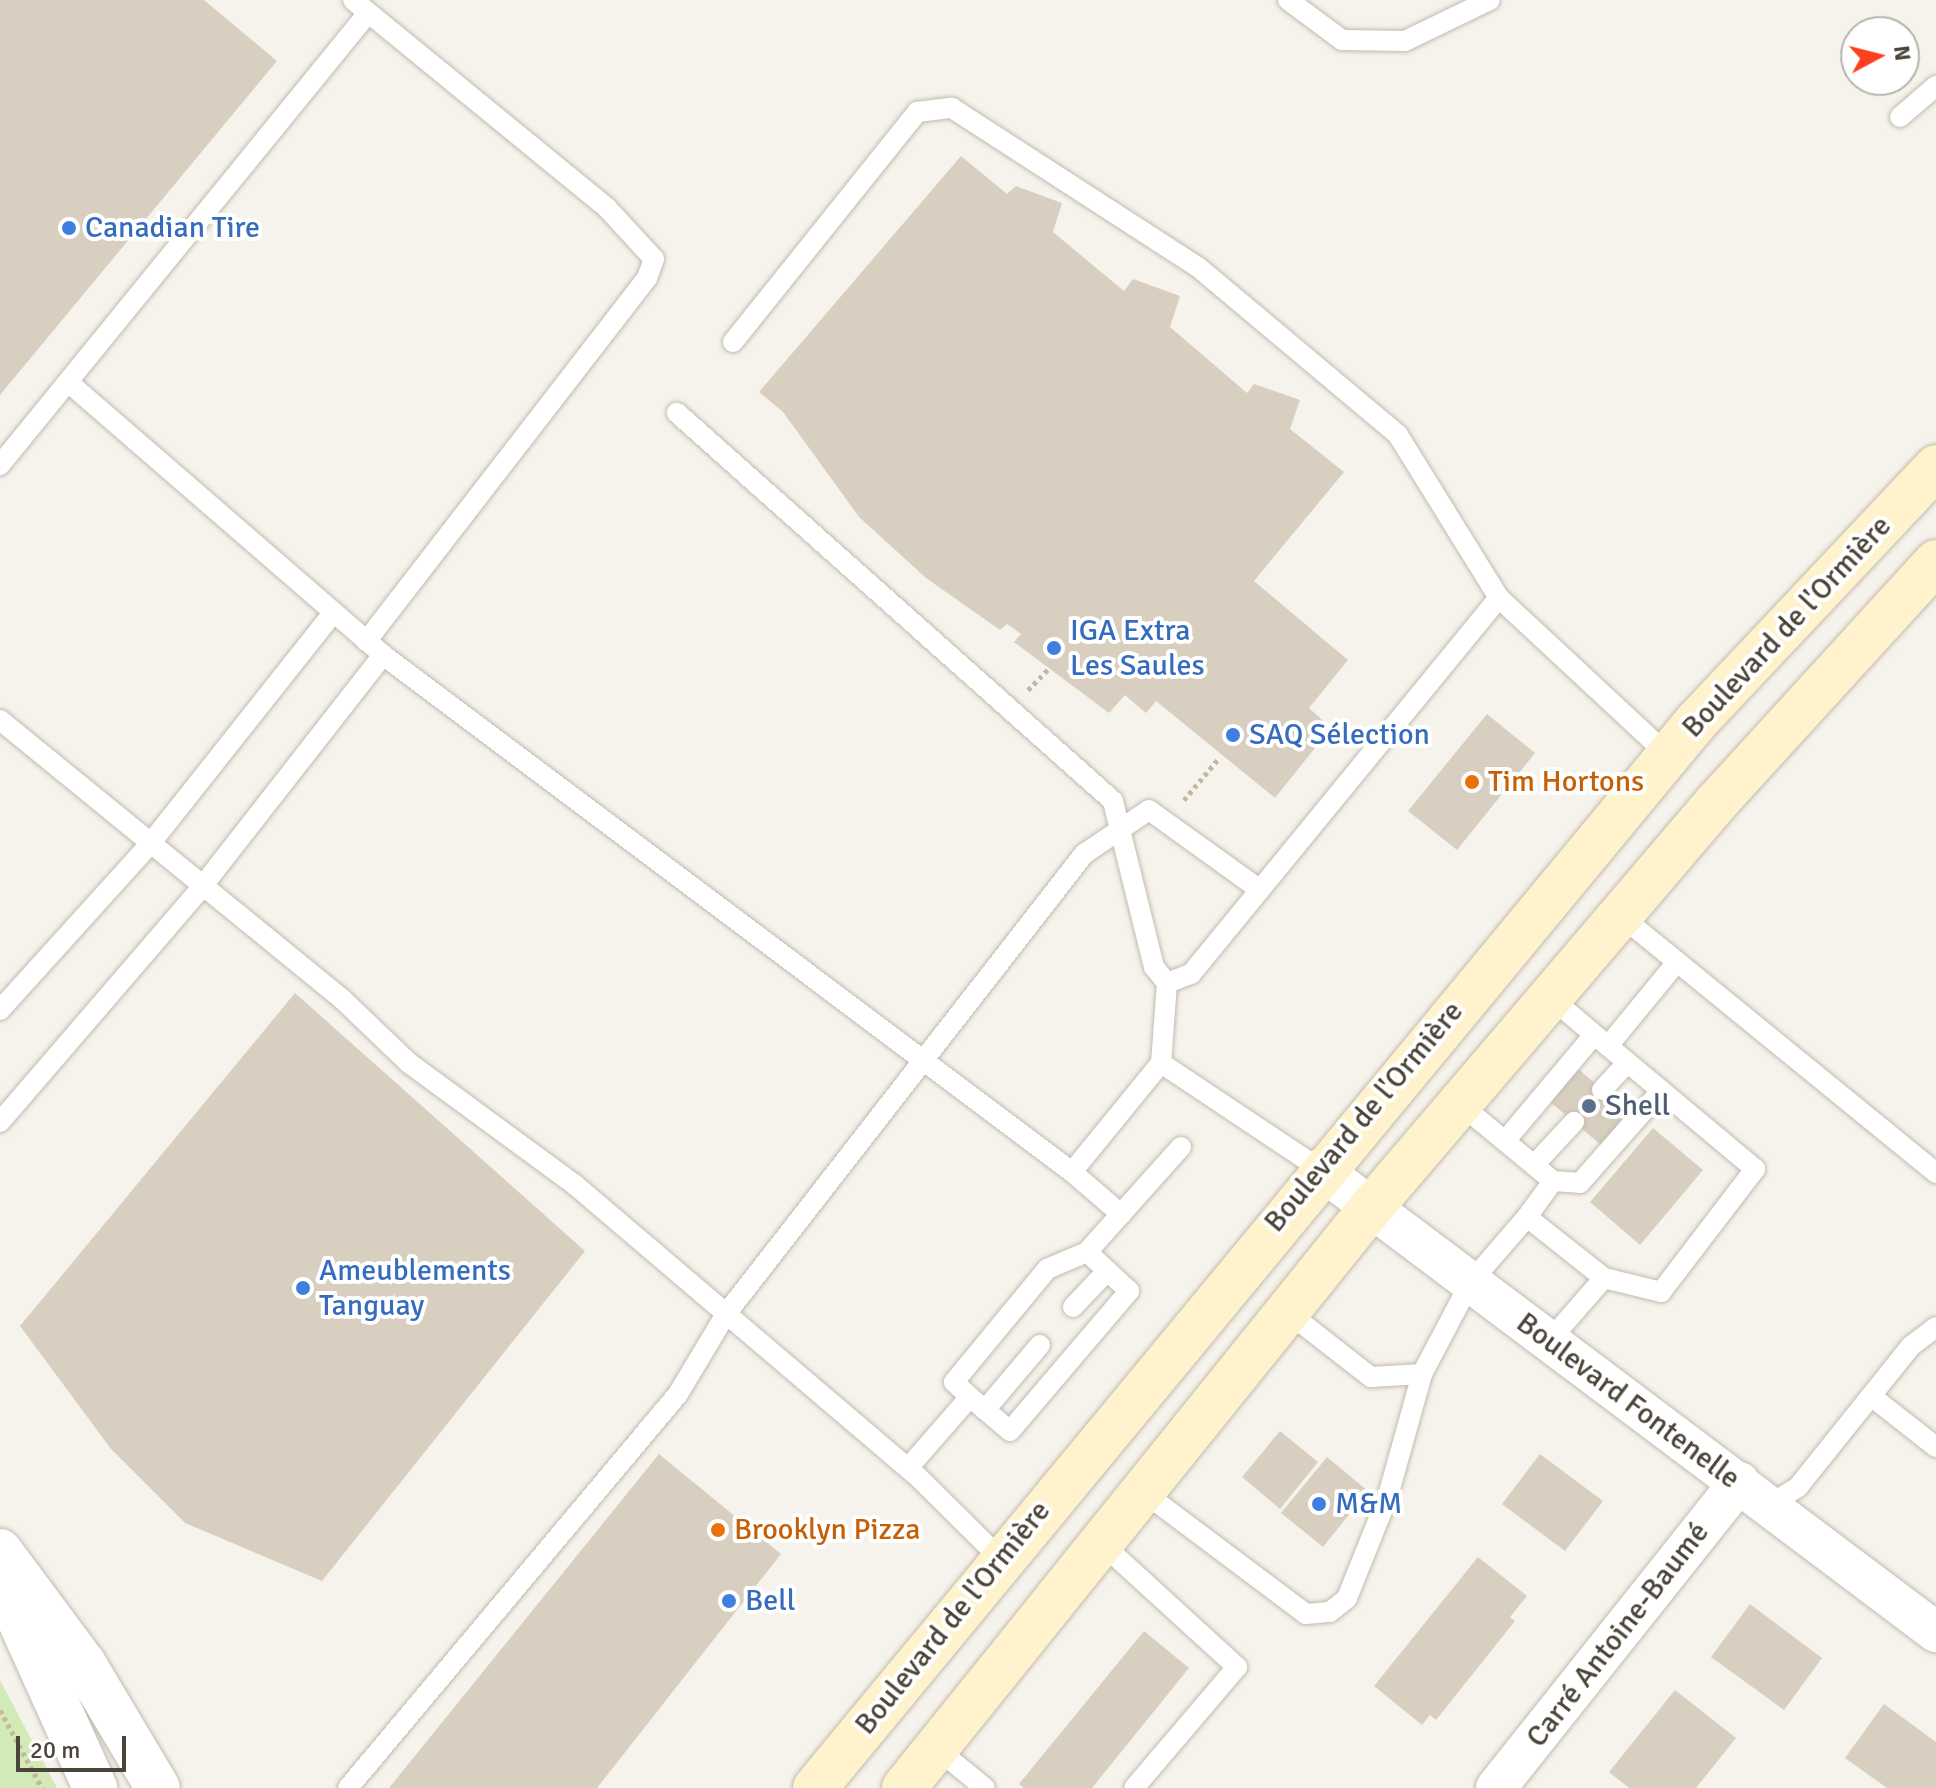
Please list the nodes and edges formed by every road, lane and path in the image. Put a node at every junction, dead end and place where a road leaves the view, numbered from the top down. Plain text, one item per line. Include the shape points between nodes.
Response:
1 (1288, 0) edge
2 (1490, 0) edge
3 (360, 6) edge
4 (1936, 86) edge
5 (1900, 117) dead end
6 (733, 342) dead end
7 (68, 382) junction
8 (677, 413) dead end
9 (0, 465) edge
10 (1936, 467) edge
11 (1936, 562) edge
12 (1499, 598) junction
13 (333, 613) junction
14 (366, 641) junction
15 (383, 655) junction
16 (1049, 668) dead end
17 (1034, 683) dead end
18 (0, 720) edge
19 (1668, 755) junction
20 (1219, 758) dead end
21 (1165, 822) junction
22 (1119, 825) junction
23 (150, 844) junction
24 (1256, 887) junction
25 (201, 888) junction
26 (1621, 916) junction
27 (1677, 962) junction
28 (1167, 983) junction
29 (1551, 998) junction
30 (0, 1010) edge
31 (1601, 1040) junction
32 (923, 1058) junction
33 (1161, 1063) junction
34 (1627, 1063) junction
35 (1602, 1090) dead end
36 (1661, 1091) junction
37 (1460, 1104) junction
38 (0, 1122) edge
39 (1574, 1122) dead end
40 (1505, 1141) junction
41 (1181, 1147) dead end
42 (1534, 1165) junction
43 (1320, 1169) junction
44 (1072, 1172) junction
45 (1936, 1173) edge
46 (1553, 1181) junction
47 (1369, 1210) junction
48 (1121, 1214) junction
49 (1527, 1217) junction
50 (1087, 1252) junction
51 (1107, 1271) junction
52 (1604, 1278) junction
53 (1470, 1283) junction
54 (1073, 1307) dead end
55 (726, 1314) junction
56 (1290, 1314) junction
57 (1936, 1327) edge
58 (1549, 1341) junction
59 (1040, 1345) dead end
60 (1422, 1374) junction
61 (1871, 1396) junction
62 (977, 1403) junction
63 (1936, 1447) edge
64 (908, 1468) junction
65 (1142, 1491) junction
66 (1752, 1494) junction
67 (1099, 1541) junction
68 (0, 1551) edge
69 (1001, 1559) junction
70 (0, 1576) edge
71 (1936, 1632) edge
72 (0, 1710) edge
73 (936, 1748) junction
74 (42, 1788) edge
75 (95, 1788) edge
76 (158, 1788) edge
77 (348, 1788) edge
78 (815, 1788) edge
79 (905, 1788) edge
80 (985, 1788) edge
81 (1134, 1788) edge
82 (1496, 1788) edge

1 - 2 lane via 1342,40 1405,41
3 - 7 lane
3 - 14 lane via 607,208 654,259 647,278
4 - 5 lane
6 - 12 lane via 917,112 952,108 1198,267 1398,435
7 - 9 lane
7 - 13 lane
8 - 22 lane via 1113,801
10 - 19 main road, Boulevard de l'Ormière
11 - 26 main road
12 - 19 lane
12 - 24 lane via 1336,803
13 - 14 lane
13 - 23 lane
14 - 15 lane
15 - 25 lane
15 - 32 lane via 600,824
16 - 17 path
18 - 23 lane
19 - 43 main road, Boulevard de l'Ormière
20 - 21 path
21 - 22 lane via 1149,810
21 - 24 lane
22 - 28 lane via 1154,967
22 - 32 lane via 1037,907
23 - 25 lane
23 - 30 lane
24 - 28 lane via 1191,974
25 - 38 lane
25 - 55 lane
26 - 27 lane
26 - 29 main road
27 - 31 lane
27 - 45 lane
28 - 33 lane
29 - 31 lane
29 - 37 main road
31 - 34 lane
31 - 40 lane
32 - 44 lane
32 - 55 lane
33 - 43 lane
33 - 44 lane
34 - 35 lane
34 - 36 lane
36 - 46 lane via 1580,1183
36 - 52 lane via 1755,1169 1661,1292
37 - 40 lane
37 - 47 main road
39 - 42 lane
40 - 42 lane
41 - 48 lane
42 - 46 lane
43 - 47 street, Boulevard Fontenelle
43 - 69 main road, Boulevard de l'Ormière
44 - 48 lane
46 - 49 lane
47 - 53 street, Boulevard Fontenelle
47 - 56 main road
48 - 50 lane
49 - 52 lane
49 - 53 lane
50 - 51 lane
50 - 62 lane via 1047,1269 954,1382
51 - 54 lane
51 - 62 lane via 1129,1291 1010,1431
52 - 58 lane
53 - 58 street, Boulevard Fontenelle
53 - 60 lane
55 - 64 lane
55 - 77 lane via 678,1394
56 - 60 lane via 1371,1377
56 - 65 main road
57 - 61 lane
58 - 66 street, Boulevard Fontenelle
59 - 62 lane
60 - 65 lane via 1388,1496 1347,1598 1330,1612 1306,1614
61 - 63 lane
61 - 66 lane via 1798,1487
62 - 64 lane
64 - 69 lane
65 - 67 main road
66 - 71 street, Boulevard Fontenelle
66 - 82 street, Carré Antoine-Baumé
67 - 73 main road
67 - 81 lane via 1237,1667
68 - 76 street via 84,1664
69 - 78 main road, Boulevard de l'Ormière
70 - 75 street
72 - 74 path
73 - 79 main road
73 - 80 lane

